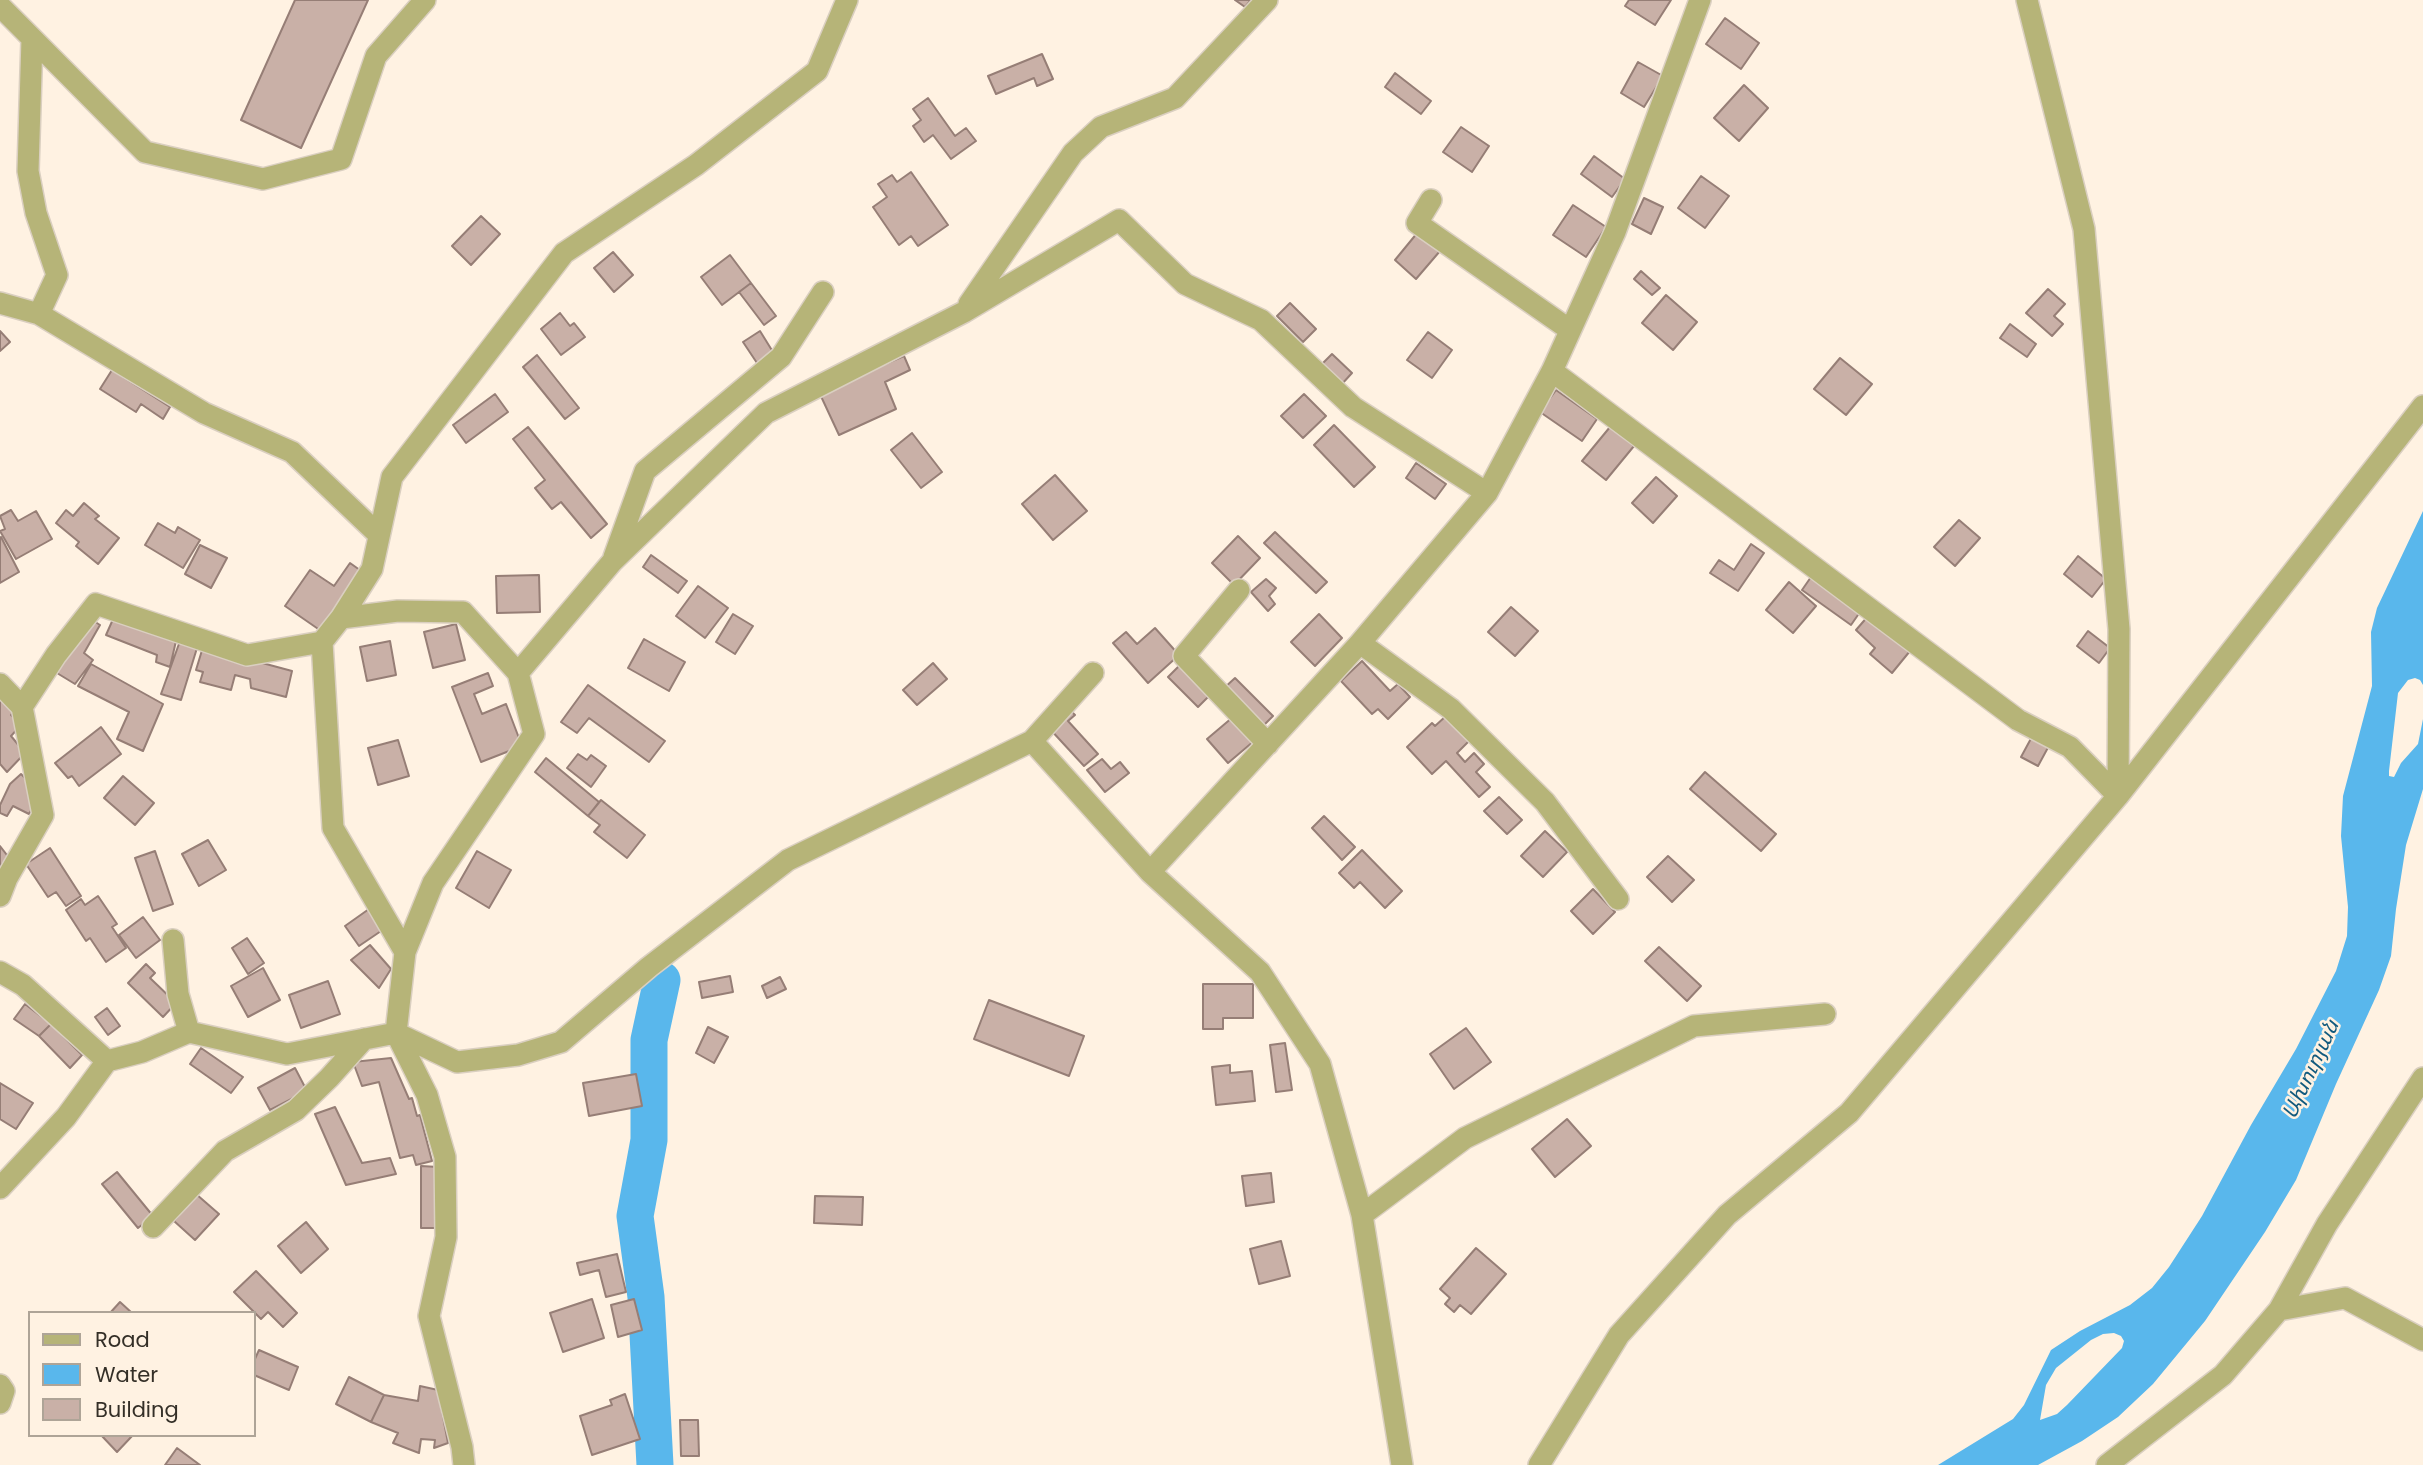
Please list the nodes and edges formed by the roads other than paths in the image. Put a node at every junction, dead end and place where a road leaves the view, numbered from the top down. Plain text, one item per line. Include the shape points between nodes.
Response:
1 (425, 0) edge
2 (847, 0) edge
3 (1267, 0) edge
4 (1700, 0) edge
5 (2027, 0) edge
6 (0, 6) edge
7 (32, 39) junction
8 (1431, 200) dead end
9 (823, 292) dead end
10 (0, 303) edge
11 (964, 312) junction
12 (39, 314) junction
13 (1570, 330) junction
14 (1552, 371) junction
15 (2423, 406) edge
16 (1487, 493) junction
17 (379, 535) junction
18 (612, 562) junction
19 (1239, 590) dead end
20 (341, 618) junction
21 (322, 642) junction
22 (1360, 643) junction
23 (518, 673) junction
24 (1093, 673) dead end
25 (0, 684) edge
26 (22, 707) junction
27 (1031, 741) junction
28 (1268, 744) junction
29 (2118, 796) junction
30 (1150, 872) junction
31 (0, 896) edge
32 (1618, 899) dead end
33 (173, 940) dead end
34 (405, 952) junction
35 (0, 972) edge
36 (1825, 1014) dead end
37 (189, 1032) junction
38 (396, 1033) junction
39 (364, 1039) junction
40 (107, 1061) junction
41 (2423, 1078) edge
42 (0, 1188) edge
43 (1362, 1215) junction
44 (153, 1227) dead end
45 (2279, 1310) junction
46 (2423, 1339) edge
47 (0, 1385) edge
48 (0, 1403) edge
49 (464, 1465) edge
50 (1402, 1465) edge
51 (1539, 1465) edge
52 (2107, 1465) edge

1 - 7 street via 376,56 341,159 263,179 145,152
2 - 17 street via 817,71 696,165 564,253 392,477
3 - 11 street via 1175,98 1101,127 1073,153
4 - 13 street via 1615,232
5 - 29 street via 2084,229 2119,629
6 - 7 street
7 - 12 street via 28,171 36,213 57,275
8 - 13 street via 1417,223
9 - 18 street via 781,357 645,471
10 - 12 street
11 - 16 street via 1119,220 1185,284 1261,320 1353,407
11 - 18 street via 766,413
12 - 17 street via 204,413 292,452
13 - 14 street
14 - 16 street
14 - 29 street via 2018,720 2070,747
15 - 29 street
16 - 22 street
17 - 20 street via 372,569
18 - 23 street
19 - 28 street via 1184,656
20 - 21 street
20 - 23 street via 398,611 463,612
21 - 26 street via 247,655 96,604 55,655
21 - 34 street via 333,828
22 - 28 street
22 - 32 street via 1451,709 1545,802
23 - 34 street via 534,734 433,883
24 - 27 street
25 - 26 street
26 - 31 street via 43,815
27 - 30 street
27 - 38 street via 788,860 561,1042 518,1055 457,1062
28 - 30 street
29 - 51 street via 1849,1113 1727,1214 1619,1335
30 - 43 street via 1260,972 1320,1064
33 - 37 street via 178,994
34 - 38 street
35 - 40 street via 23,985
36 - 43 street via 1694,1026 1465,1138
37 - 39 street via 287,1054
37 - 40 street
38 - 39 street
38 - 49 street via 427,1096 445,1157 446,1237 429,1315
39 - 44 street via 296,1110 225,1151
40 - 42 street via 66,1117
41 - 45 street via 2327,1224
43 - 50 street
45 - 46 street via 2345,1298
45 - 52 street via 2223,1375
47 - 48 street via 4,1391

